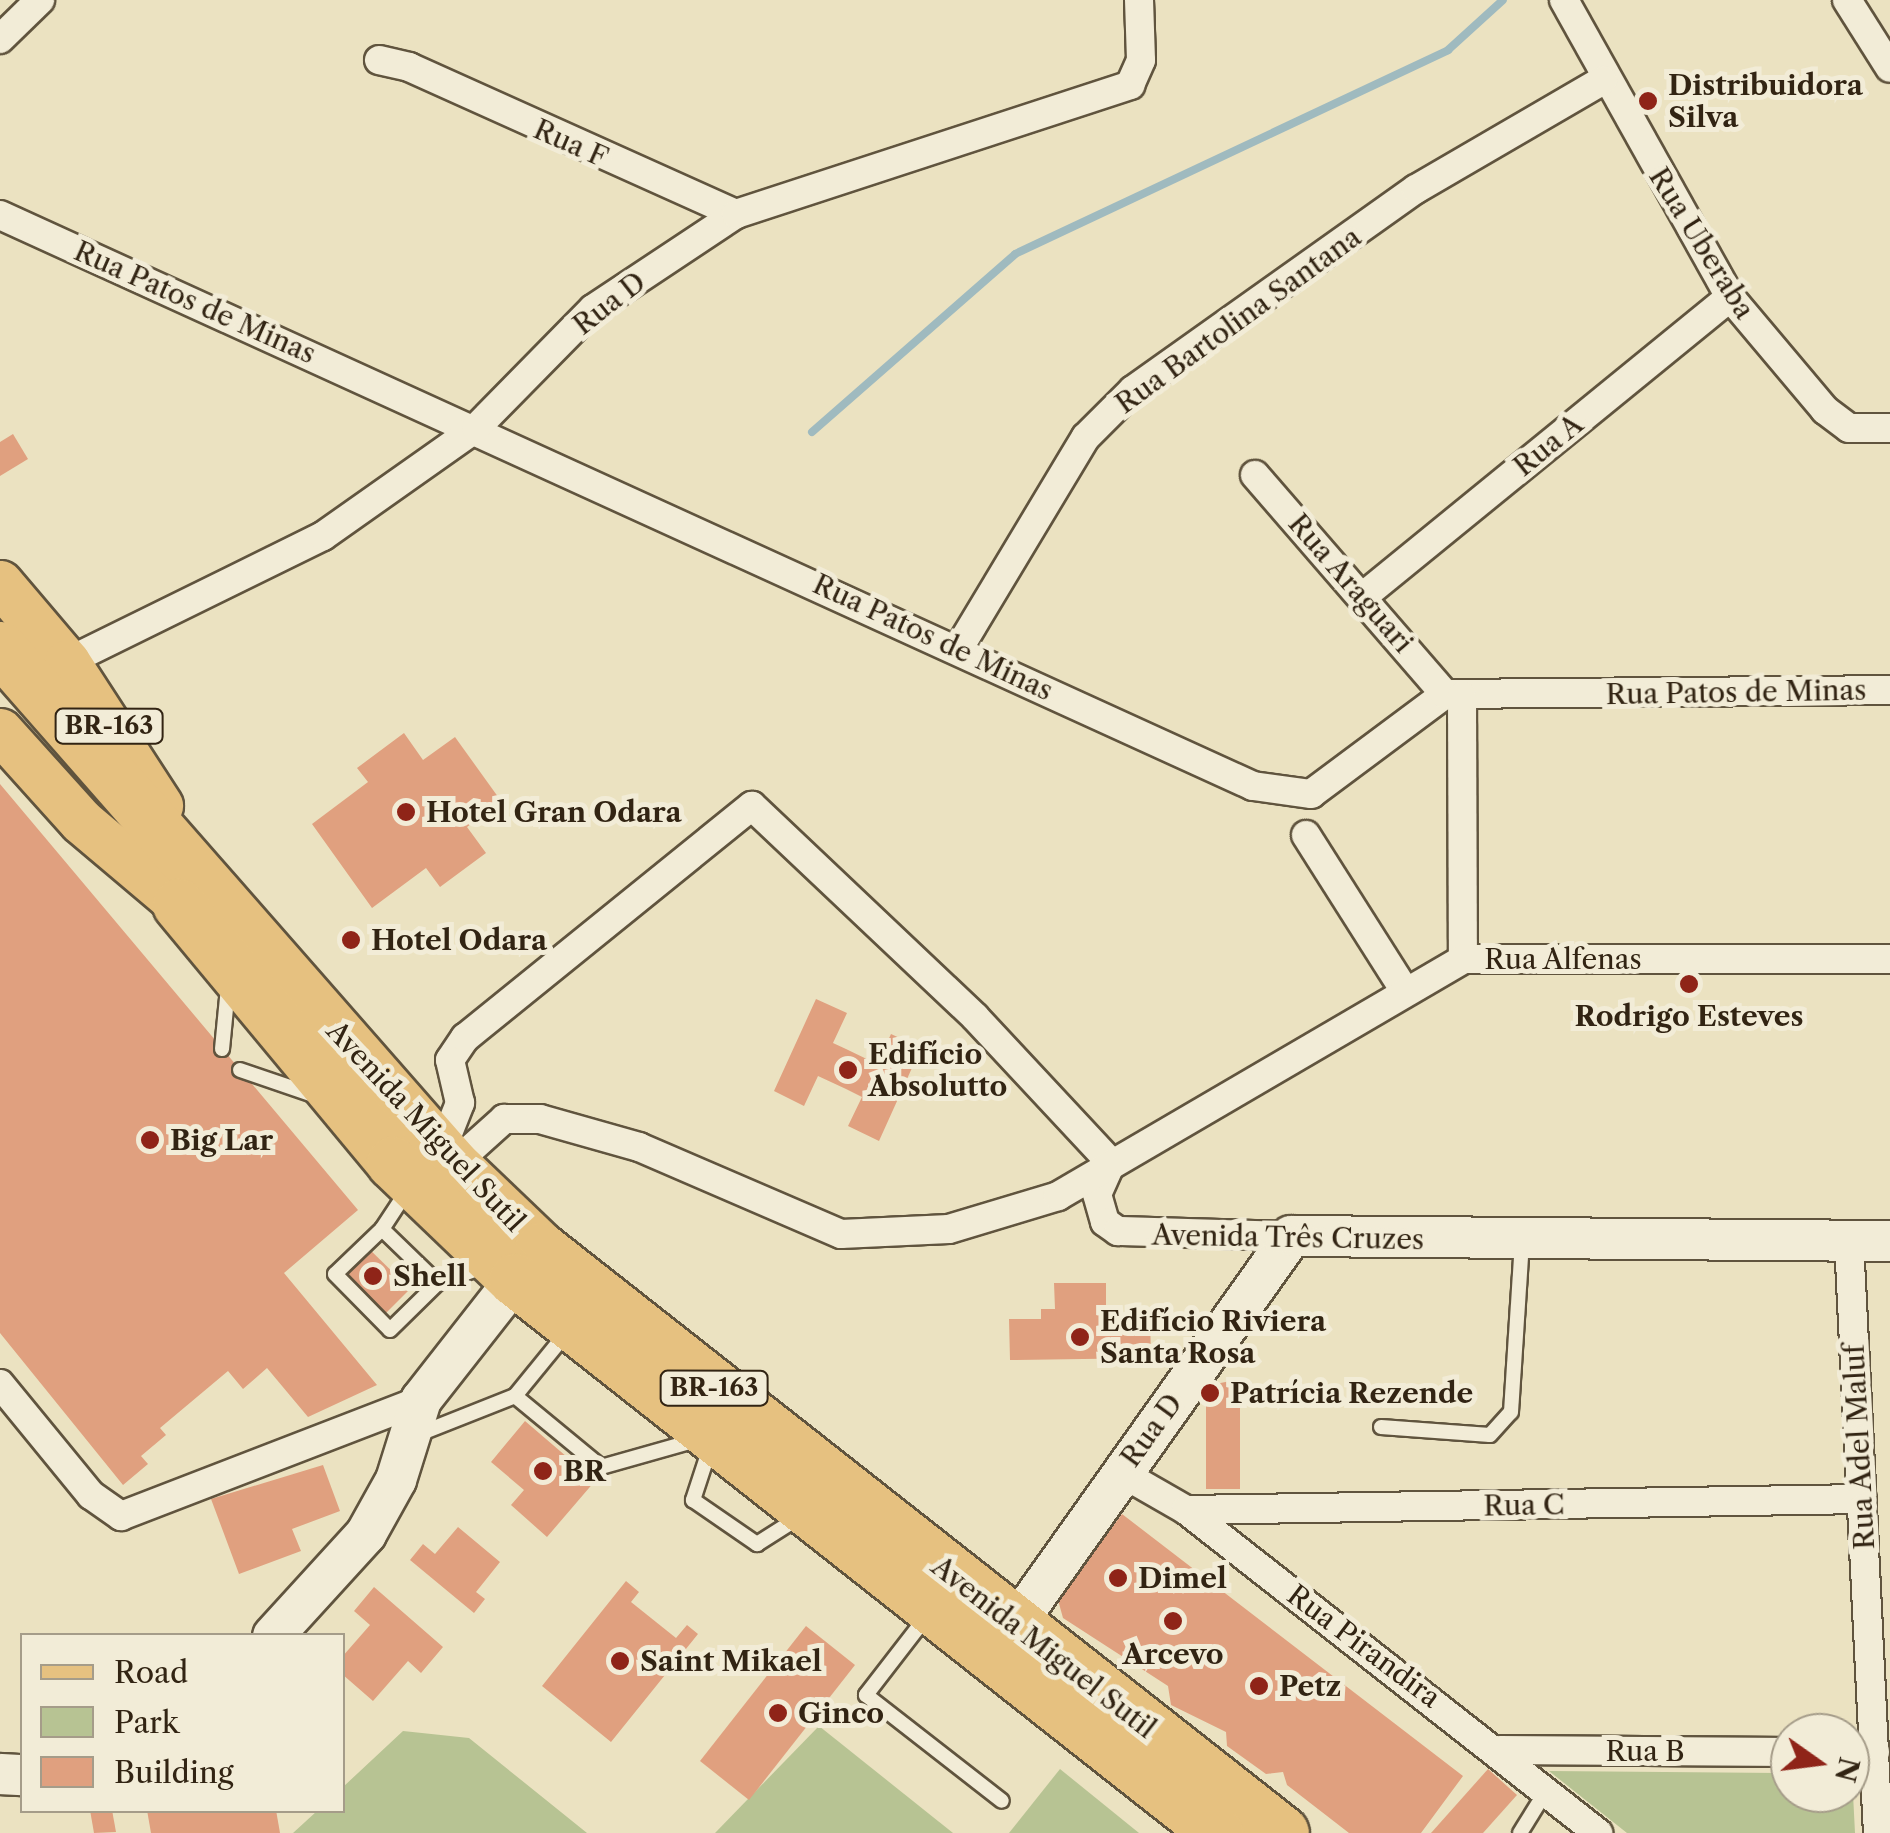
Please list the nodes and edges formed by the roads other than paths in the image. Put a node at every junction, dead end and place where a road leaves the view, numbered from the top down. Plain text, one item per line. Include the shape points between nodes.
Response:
1 (40, 0) edge
2 (1139, 0) edge
3 (1564, 0) edge
4 (1847, 0) edge
5 (0, 39) edge
6 (379, 60) dead end
7 (1890, 68) edge
8 (1604, 80) junction
9 (736, 214) junction
10 (0, 215) edge
11 (1730, 297) junction
12 (476, 428) junction
13 (1890, 428) edge
14 (1255, 475) dead end
15 (0, 583) edge
16 (1366, 594) junction
17 (0, 648) edge
18 (959, 648) junction
19 (66, 662) junction
20 (0, 688) edge
21 (1890, 690) edge
22 (1454, 695) junction
23 (0, 730) edge
24 (1306, 836) dead end
25 (190, 891) junction
26 (222, 958) junction
27 (1890, 959) edge
28 (1463, 960) junction
29 (1402, 988) junction
30 (222, 1048) dead end
31 (240, 1070) dead end
32 (460, 1102) junction
33 (504, 1119) junction
34 (360, 1124) junction
35 (1111, 1162) junction
36 (436, 1166) junction
37 (382, 1229) junction
38 (1291, 1236) junction
39 (1850, 1241) junction
40 (1890, 1241) edge
41 (1522, 1242) junction
42 (506, 1271) junction
43 (438, 1282) junction
44 (571, 1326) junction
45 (0, 1384) edge
46 (516, 1396) junction
47 (416, 1418) junction
48 (1381, 1426) dead end
49 (709, 1440) junction
50 (1120, 1472) junction
51 (1862, 1499) junction
52 (1186, 1510) junction
53 (930, 1611) junction
54 (1014, 1625) junction
55 (276, 1633) edge
56 (1862, 1713) edge
57 (1500, 1750) junction
58 (1770, 1752) edge
59 (1548, 1788) junction
60 (1870, 1792) edge
61 (1002, 1802) dead end
62 (1217, 1833) edge
63 (1283, 1833) edge
64 (1520, 1833) edge
65 (1598, 1833) edge
66 (1878, 1833) edge

1 - 5 street
2 - 9 street, Rua D via 1141,60 1130,85
3 - 8 street, Rua Uberaba
4 - 7 street
6 - 9 street, Rua F via 409,66
8 - 11 street, Rua Uberaba
8 - 18 street, Rua Bartolina Santana via 1416,189 1133,390 1086,436
9 - 12 street, Rua D via 593,310
10 - 12 street, Rua Patos de Minas
11 - 13 street, Rua Uberaba via 1825,410 1849,428
11 - 16 street, Rua A
12 - 18 street, Rua Patos de Minas
12 - 19 street, Rua D via 323,536
14 - 16 street, Rua Araguari
15 - 19 main road, Avenida Miguel Sutil / BR-163
16 - 22 street, Rua Araguari
17 - 25 highway, BR-163
18 - 22 street, Rua Patos de Minas via 1253,786 1311,794
19 - 25 main road, Avenida Miguel Sutil / BR-163
20 - 25 highway, BR-163
21 - 22 street, Rua Patos de Minas
22 - 28 street
23 - 25 main road, Avenida Miguel Sutil / BR-163 via 81,821
24 - 29 street
25 - 26 highway, Avenida Miguel Sutil / BR-163
25 - 36 highway, Avenida Miguel Sutil / BR-163
26 - 30 lane via 229,1031
26 - 34 highway, Avenida Miguel Sutil / BR-163
27 - 28 street, Rua Alfenas
28 - 29 street, Rua Alfenas
29 - 35 street, Rua Alfenas
31 - 34 lane via 284,1081
32 - 33 street
32 - 35 street via 450,1060 465,1038 752,806 976,1017
32 - 36 street
33 - 35 street via 540,1118 639,1147 782,1213 872,1236 1012,1215
33 - 36 street
34 - 36 highway, Avenida Miguel Sutil / BR-163
35 - 38 street, Avenida Três Cruzes via 1096,1194 1106,1222 1118,1230
36 - 37 lane
36 - 42 highway, Avenida Miguel Sutil / BR-163
36 - 54 highway, Avenida Miguel Sutil / BR-163
37 - 43 lane
37 - 43 lane via 335,1274 390,1330
38 - 41 street, Avenida Três Cruzes
38 - 50 street, Rua D
39 - 40 street, Avenida Três Cruzes
39 - 41 street, Avenida Três Cruzes
39 - 51 street, Rua Adel Maluf
41 - 48 lane via 1511,1412 1490,1435
42 - 43 lane
42 - 44 highway, Avenida Miguel Sutil / BR-163
42 - 47 street
44 - 46 lane
44 - 49 highway, Avenida Miguel Sutil / BR-163
45 - 47 street via 91,1496 121,1516
46 - 47 lane
46 - 49 lane via 601,1466
47 - 55 street via 366,1534
49 - 53 highway, Avenida Miguel Sutil / BR-163
50 - 52 street, Rua Pirandira
50 - 54 street, Rua D
51 - 52 street, Rua C
51 - 56 street, Rua Adel Maluf
52 - 57 street, Rua Pirandira
53 - 61 lane via 866,1696
53 - 62 highway, Avenida Miguel Sutil / BR-163
54 - 63 highway, Avenida Miguel Sutil / BR-163
57 - 58 street, Rua B
57 - 59 street, Rua Pirandira
59 - 64 lane
59 - 65 street, Rua Pirandira
60 - 66 street, Rua Adel Maluf

